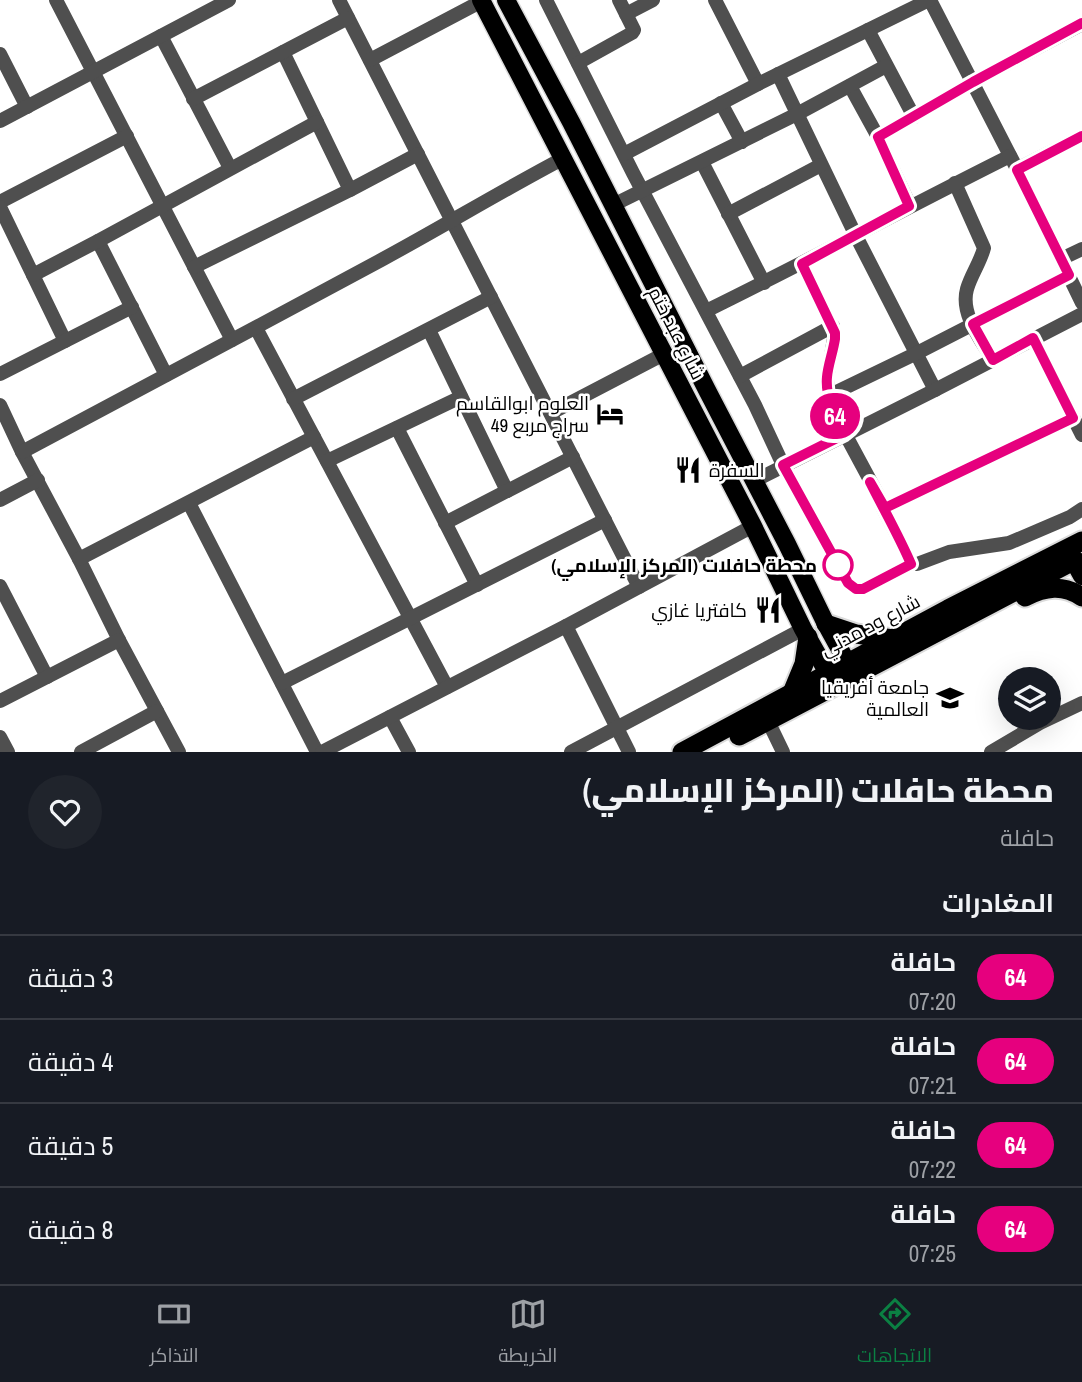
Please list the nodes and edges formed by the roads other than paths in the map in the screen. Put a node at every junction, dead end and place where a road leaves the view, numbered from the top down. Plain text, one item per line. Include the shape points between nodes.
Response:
1 (229, 0) edge
2 (339, 0) edge
3 (506, 0) edge
4 (546, 0) edge
5 (619, 0) edge
6 (653, 0) edge
7 (715, 0) edge
8 (930, 0) edge
9 (481, 1) edge
10 (62, 2) edge
11 (626, 14) junction
12 (348, 18) junction
13 (1082, 23) edge
14 (868, 30) junction
15 (161, 36) junction
16 (284, 52) junction
17 (0, 54) edge
18 (370, 60) junction
19 (578, 63) junction
20 (886, 66) junction
21 (93, 72) junction
22 (778, 74) junction
23 (973, 82) junction
24 (758, 84) junction
25 (850, 86) junction
26 (193, 99) junction
27 (721, 103) junction
28 (27, 107) junction
29 (797, 114) junction
30 (914, 117) junction
31 (0, 121) edge
32 (317, 122) junction
33 (127, 136) junction
34 (1082, 136) edge
35 (878, 137) junction
36 (742, 142) junction
37 (418, 154) junction
38 (624, 154) junction
39 (564, 158) junction
40 (702, 162) junction
41 (1014, 163) junction
42 (821, 165) junction
43 (230, 168) junction
44 (955, 183) junction
45 (350, 190) junction
46 (643, 191) junction
47 (0, 202) edge
48 (162, 205) junction
49 (613, 205) junction
50 (909, 206) junction
51 (0, 207) edge
52 (728, 214) junction
53 (452, 221) junction
54 (855, 234) junction
55 (98, 241) junction
56 (1082, 249) edge
57 (1061, 259) junction
58 (802, 264) junction
59 (194, 267) junction
60 (33, 275) junction
61 (1069, 275) junction
62 (764, 283) junction
63 (491, 297) junction
64 (1082, 303) edge
65 (132, 307) junction
66 (706, 311) junction
67 (1082, 314) edge
68 (973, 324) junction
69 (833, 326) junction
70 (256, 328) junction
71 (429, 330) junction
72 (1033, 338) junction
73 (65, 341) junction
74 (232, 341) junction
75 (918, 353) junction
76 (664, 354) junction
77 (993, 360) junction
78 (0, 374) edge
79 (166, 375) junction
80 (740, 376) junction
81 (935, 390) junction
82 (828, 396) junction
83 (461, 397) junction
84 (293, 399) junction
85 (0, 405) edge
86 (551, 414) junction
87 (397, 428) junction
88 (1079, 428) edge
89 (845, 434) junction
90 (314, 437) junction
91 (22, 452) junction
92 (573, 457) junction
93 (327, 461) junction
94 (783, 465) junction
95 (38, 480) junction
96 (754, 481) junction
97 (870, 482) junction
98 (507, 491) junction
99 (0, 500) edge
100 (189, 503) junction
101 (1082, 509) edge
102 (605, 520) junction
103 (445, 523) junction
104 (753, 526) junction
105 (1078, 554) edge
106 (79, 559) junction
107 (911, 564) junction
108 (477, 585) junction
109 (0, 586) edge
110 (639, 587) junction
111 (1082, 597) edge
112 (411, 619) junction
113 (826, 624) junction
114 (566, 626) junction
115 (805, 633) junction
116 (119, 640) junction
117 (892, 648) junction
118 (851, 670) junction
119 (47, 677) junction
120 (832, 680) junction
121 (282, 683) junction
122 (447, 687) junction
123 (792, 693) junction
124 (0, 701) edge
125 (1082, 703) edge
126 (158, 711) junction
127 (390, 717) junction
128 (768, 721) junction
129 (616, 727) junction
130 (0, 737) edge
131 (8, 752) edge
132 (82, 752) edge
133 (179, 752) edge
134 (317, 752) edge
135 (323, 752) edge
136 (409, 752) edge
137 (571, 752) edge
138 (629, 752) edge
139 (682, 752) edge
140 (708, 752) edge
141 (783, 752) edge
142 (991, 752) edge

1 - 15 street
2 - 12 street
3 - 49 main road, شارع عبد ختم
4 - 19 street
5 - 11 street
6 - 11 street
7 - 24 street
8 - 14 street
8 - 23 street
9 - 18 street
9 - 39 main road, شارع عبد ختم
10 - 21 street
11 - 19 street via 632,33
12 - 16 street
12 - 18 street
13 - 23 street
14 - 20 street
14 - 22 street
15 - 21 street
15 - 26 street
16 - 26 street
16 - 32 street
17 - 28 street
18 - 37 street
19 - 38 street
20 - 25 street
20 - 30 street
21 - 28 street
21 - 33 street
22 - 24 street
22 - 29 street
23 - 30 street
23 - 41 street
24 - 27 street
25 - 29 street
25 - 35 street
26 - 43 street
27 - 36 street
27 - 38 street
28 - 31 street
29 - 36 street
29 - 42 street
30 - 35 street
32 - 43 street
32 - 45 street
33 - 47 street
33 - 48 street
34 - 41 street
35 - 50 street
36 - 40 street
37 - 45 street
37 - 53 street
38 - 46 street
39 - 53 street
39 - 76 main road, شارع عبد ختم
40 - 46 street
40 - 52 street
41 - 44 street
41 - 57 street
42 - 52 street
42 - 54 street
43 - 48 street
44 - 50 street
44 - 68 street via 984,248 967,289 965,304
45 - 59 street
46 - 49 street
46 - 66 street
48 - 55 street
48 - 59 street
49 - 96 main road, شارع عبد ختم
50 - 54 street
51 - 60 street
52 - 62 street
53 - 63 street
53 - 70 street
54 - 58 street
54 - 75 street
55 - 60 street
55 - 65 street
56 - 57 street
57 - 61 street
58 - 62 street
58 - 69 street
59 - 74 street
60 - 73 street
61 - 64 street
61 - 68 street
62 - 66 street
63 - 71 street
63 - 86 street
65 - 73 street
65 - 79 street
66 - 80 street
67 - 72 street
68 - 75 street
68 - 77 street
69 - 80 street
69 - 82 street
70 - 74 street
70 - 84 street
71 - 83 street
71 - 84 street
72 - 77 street
72 - 88 street
73 - 78 street
74 - 79 street
75 - 81 street
75 - 82 street
76 - 86 street
76 - 104 main road, شارع عبد ختم
77 - 81 street
79 - 91 street
80 - 94 street
81 - 89 street
82 - 89 street
83 - 87 street
83 - 98 street
84 - 90 street
85 - 91 street
86 - 92 street
87 - 93 street
87 - 103 street
88 - 97 street via 885,508
89 - 94 street
89 - 97 street
90 - 93 street
90 - 100 street
91 - 95 street
92 - 98 street
92 - 102 street
93 - 112 street
94 - 96 street
94 - 107 street via 848,583 863,589
95 - 99 street
95 - 106 street
96 - 113 main road, شارع عبد ختم
97 - 107 street
98 - 103 street
100 - 106 street
100 - 121 street
101 - 107 street via 1009,542
102 - 108 street
102 - 110 street
103 - 108 street
104 - 110 street
104 - 115 main road, شارع عبد ختم
105 - 117 highway, شارع ود مدني
106 - 116 street
108 - 112 street
109 - 119 street
110 - 114 street
111 - 117 highway via 1058,587 1037,592 907,656
112 - 121 street
112 - 122 street
113 - 117 highway
113 - 118 main road, شارع عبد ختم
114 - 122 street
114 - 129 street
115 - 120 main road, شارع عبد ختم
115 - 123 highway via 804,664
115 - 129 street
116 - 119 street
116 - 126 street
117 - 118 highway, شارع ود مدني
118 - 120 highway, شارع ود مدني
119 - 124 street
120 - 123 highway, شارع ود مدني
120 - 128 highway, شارع ود مدني
121 - 134 street
122 - 127 street
123 - 139 highway, شارع ود مدني
125 - 142 street
126 - 132 street
126 - 133 street
127 - 135 street
127 - 136 street
128 - 140 highway, شارع ود مدني
128 - 141 street
129 - 137 street
129 - 138 street
130 - 131 street

